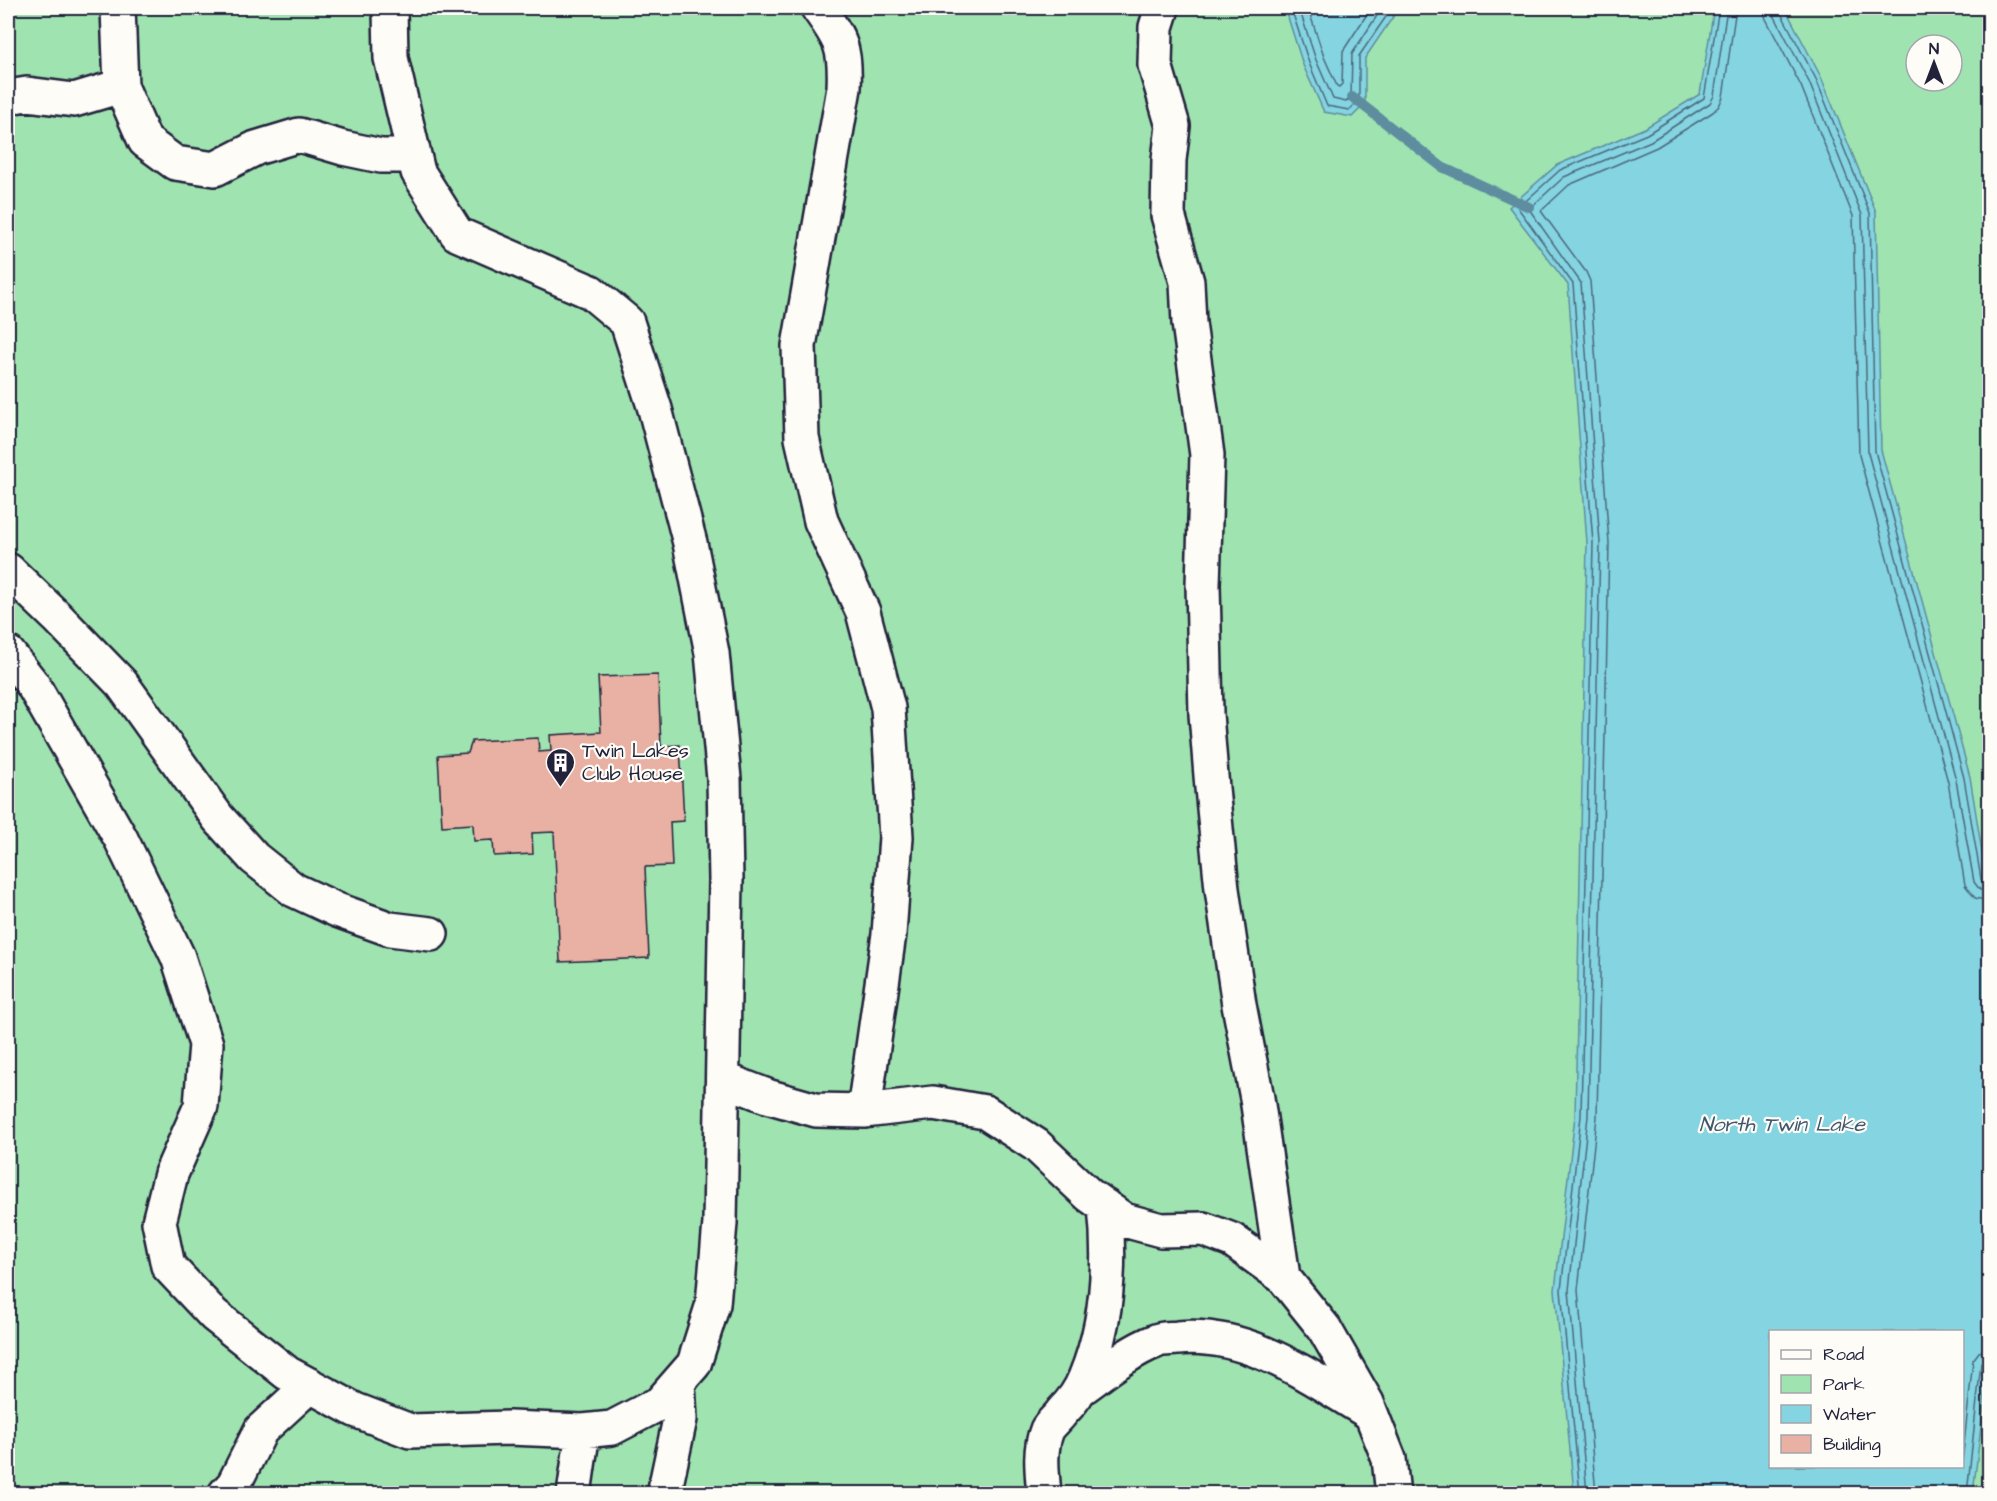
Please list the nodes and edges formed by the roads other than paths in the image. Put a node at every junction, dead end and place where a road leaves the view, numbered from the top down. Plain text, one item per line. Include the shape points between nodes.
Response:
1 (118, 8) edge
2 (390, 8) edge
3 (819, 8) edge
4 (1162, 8) edge
5 (122, 86) junction
6 (8, 97) edge
7 (414, 156) junction
8 (8, 570) edge
9 (8, 653) edge
10 (430, 934) dead end
11 (723, 1079) junction
12 (864, 1111) junction
13 (1105, 1206) junction
14 (1283, 1277) junction
15 (678, 1383) junction
16 (310, 1385) junction
17 (1079, 1390) junction
18 (1370, 1413) junction
19 (583, 1431) junction
20 (225, 1494) edge
21 (574, 1494) edge
22 (664, 1494) edge
23 (1044, 1494) edge
24 (1393, 1494) edge

1 - 5 lane
2 - 7 lane via 391,58
3 - 12 lane via 838,35 845,61 844,88 799,346 802,438 821,521 863,612 888,708 896,837 889,934
4 - 14 lane via 1156,27 1155,65 1173,126 1168,215 1187,282 1207,455 1203,585 1212,788 1235,982 1257,1098
5 - 6 lane via 74,99 27,94
5 - 7 lane via 145,141 175,163 215,169 256,148 299,135 381,156
7 - 11 lane via 418,172 457,234 591,292 627,322 655,409 690,543 712,653 724,779
8 - 10 lane via 122,684 218,818 254,858 294,890 337,910 390,928
9 - 16 lane via 33,685 121,839 178,957 206,1044 201,1106 171,1174 159,1222 168,1266 214,1316 287,1373
11 - 12 lane via 816,1110
11 - 15 lane via 720,1223 712,1304 694,1364
12 - 13 lane via 933,1103 985,1112 1036,1145
13 - 14 lane via 1124,1220 1161,1230 1203,1229 1232,1240
13 - 17 lane via 1106,1292 1099,1333
14 - 18 lane via 1324,1328
15 - 19 lane via 660,1403 612,1428
15 - 22 lane via 680,1419
16 - 19 lane via 355,1410 410,1431
16 - 20 lane via 261,1430
17 - 18 lane via 1157,1340 1193,1337 1228,1340 1269,1355
17 - 23 lane via 1048,1428 1041,1454
18 - 24 lane via 1389,1459
19 - 21 lane

